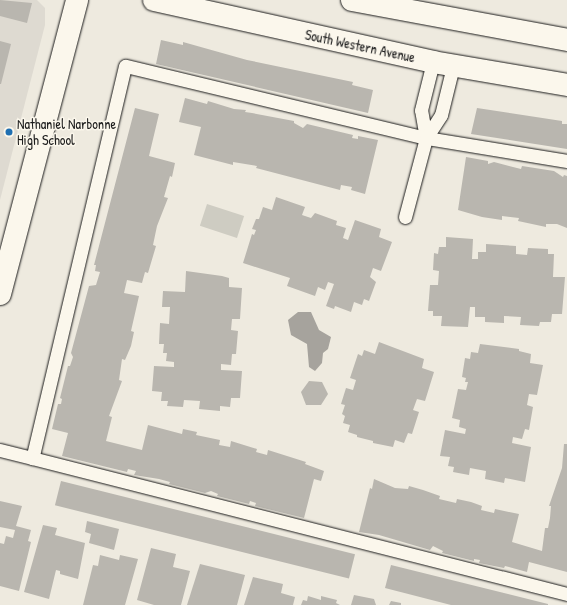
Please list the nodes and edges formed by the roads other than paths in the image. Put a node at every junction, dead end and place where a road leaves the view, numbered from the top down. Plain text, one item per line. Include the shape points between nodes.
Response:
1 (77, 0) edge
2 (154, 0) edge
3 (352, 0) edge
4 (567, 40) edge
5 (443, 64) junction
6 (567, 85) edge
7 (426, 138) junction
8 (567, 162) edge
9 (405, 217) dead end
10 (0, 294) edge
11 (0, 450) edge
12 (32, 458) junction
13 (567, 594) edge

1 - 10 main road
2 - 5 main road, South Western Avenue
3 - 4 main road
5 - 6 main road, South Western Avenue
5 - 7 lane via 441,115
5 - 7 lane via 421,110
7 - 8 lane
7 - 9 lane
7 - 12 lane via 125,66
11 - 12 lane
12 - 13 lane

